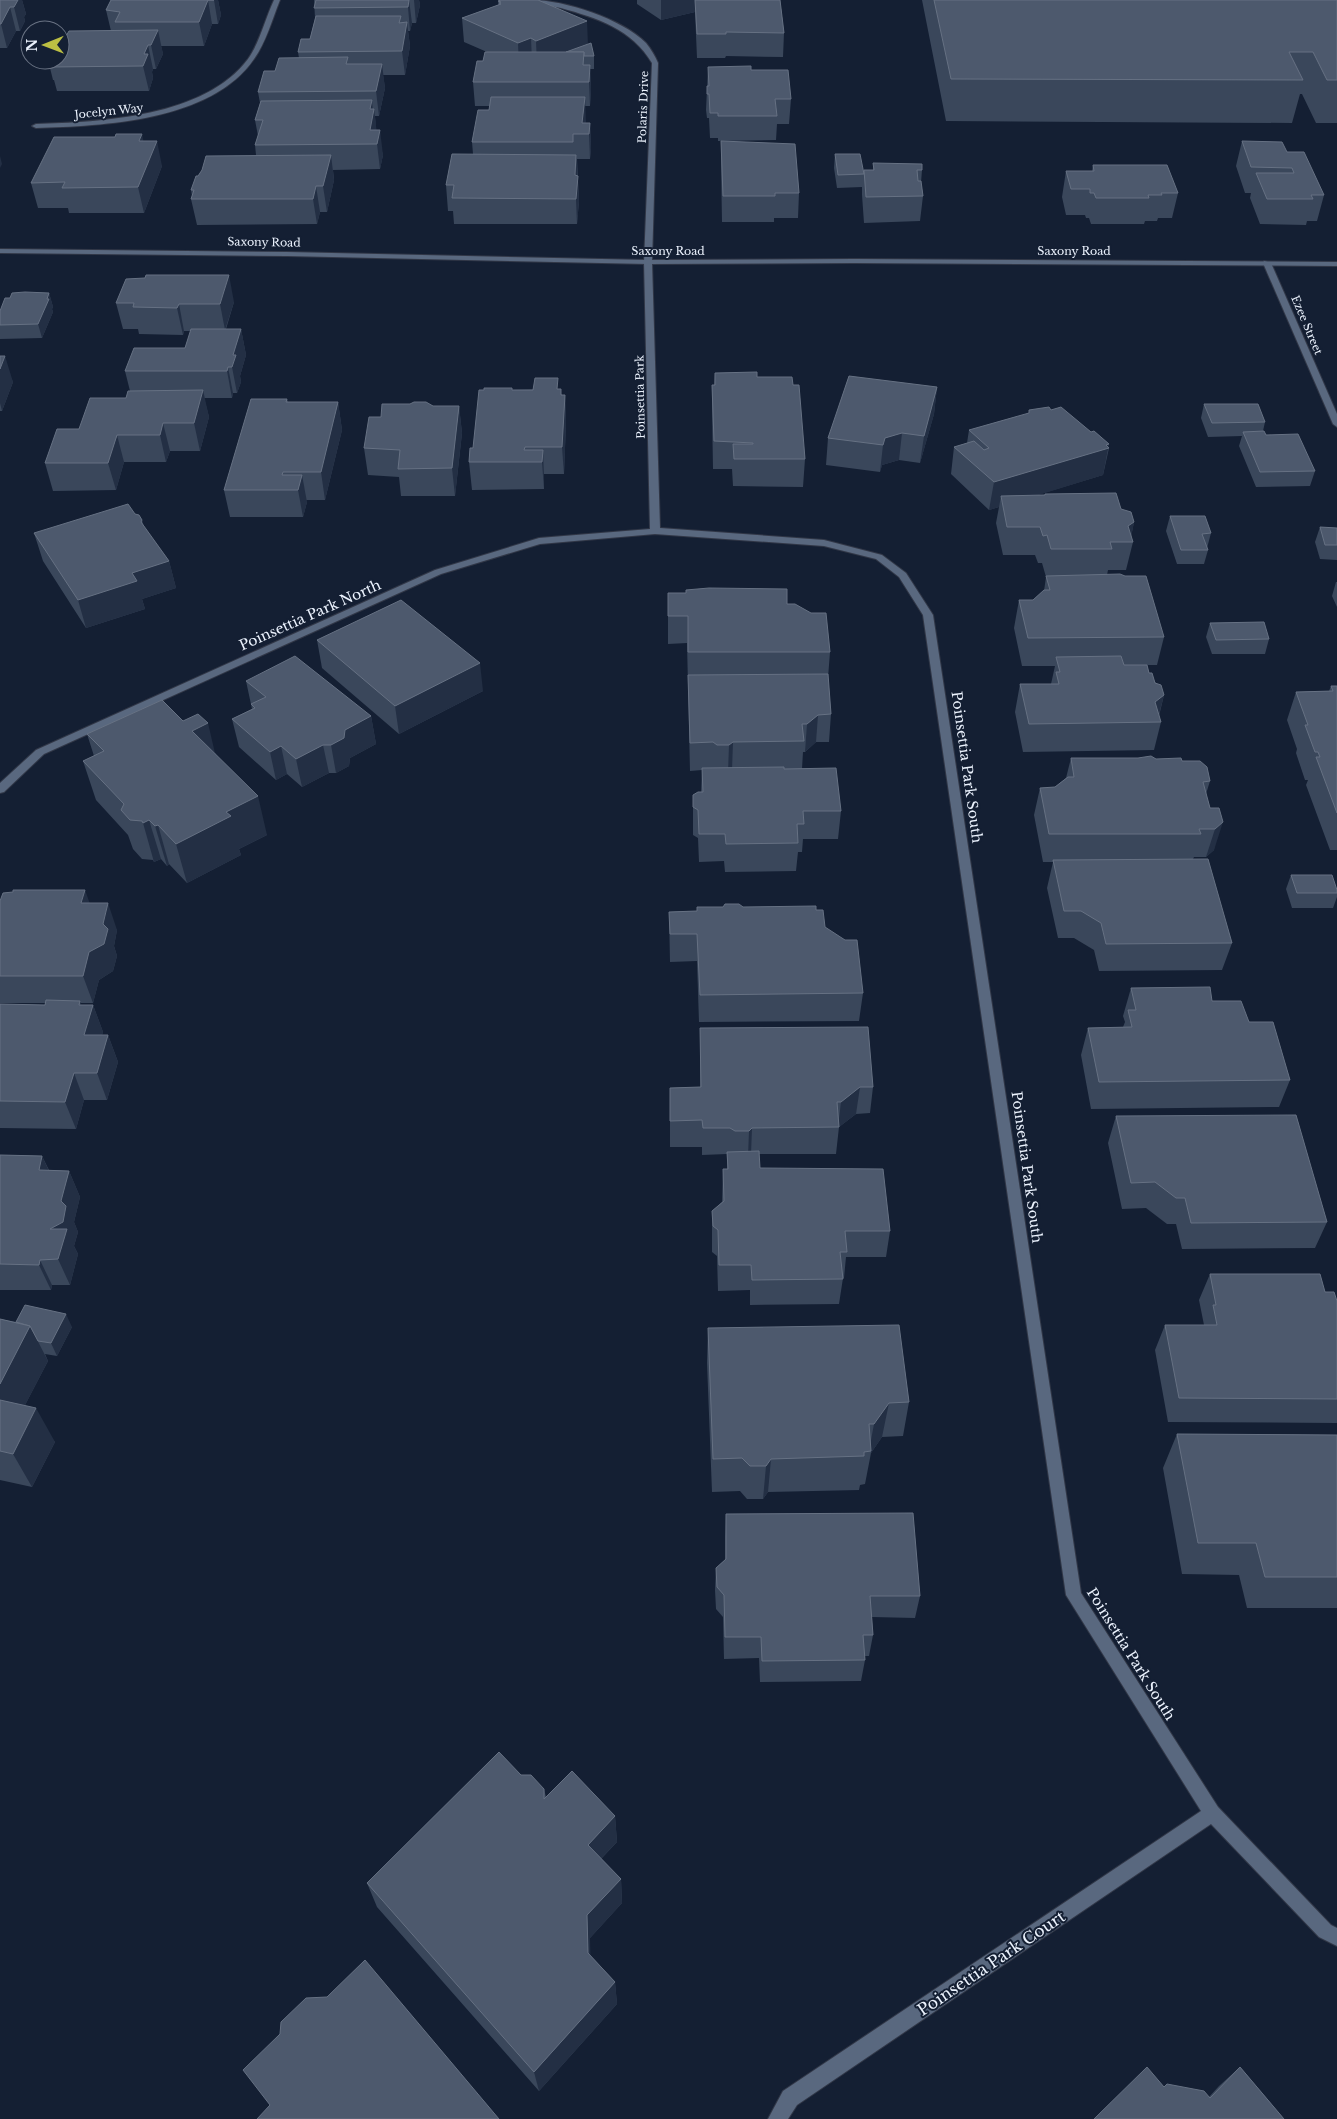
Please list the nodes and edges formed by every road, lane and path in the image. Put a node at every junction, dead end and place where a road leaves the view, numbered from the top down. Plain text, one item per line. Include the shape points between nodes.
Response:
1 (276, 0) edge
2 (534, 0) edge
3 (36, 126) dead end
4 (0, 251) edge
5 (648, 262) junction
6 (1267, 263) junction
7 (1337, 264) edge
8 (1337, 424) edge
9 (655, 531) junction
10 (0, 789) edge
11 (1212, 1813) junction
12 (1337, 1937) edge
13 (777, 2119) edge

1 - 3 street, Jocelyn Way via 252,59 219,88 180,108 154,116 120,122
2 - 5 street, Polaris Drive via 584,13 626,32 645,46 656,63
4 - 5 street, Saxony Road
5 - 6 street, Saxony Road
5 - 9 street, Poinsettia Park
6 - 7 street, Saxony Road
6 - 8 street, Ezee Street
9 - 10 street, Poinsettia Park North via 539,541 438,572 40,752
9 - 11 street, Poinsettia Park South via 824,543 879,557 903,575 928,615 1074,1596
11 - 12 street, Poinsettia Park South via 1325,1931
11 - 13 street, Poinsettia Park Court via 790,2098

